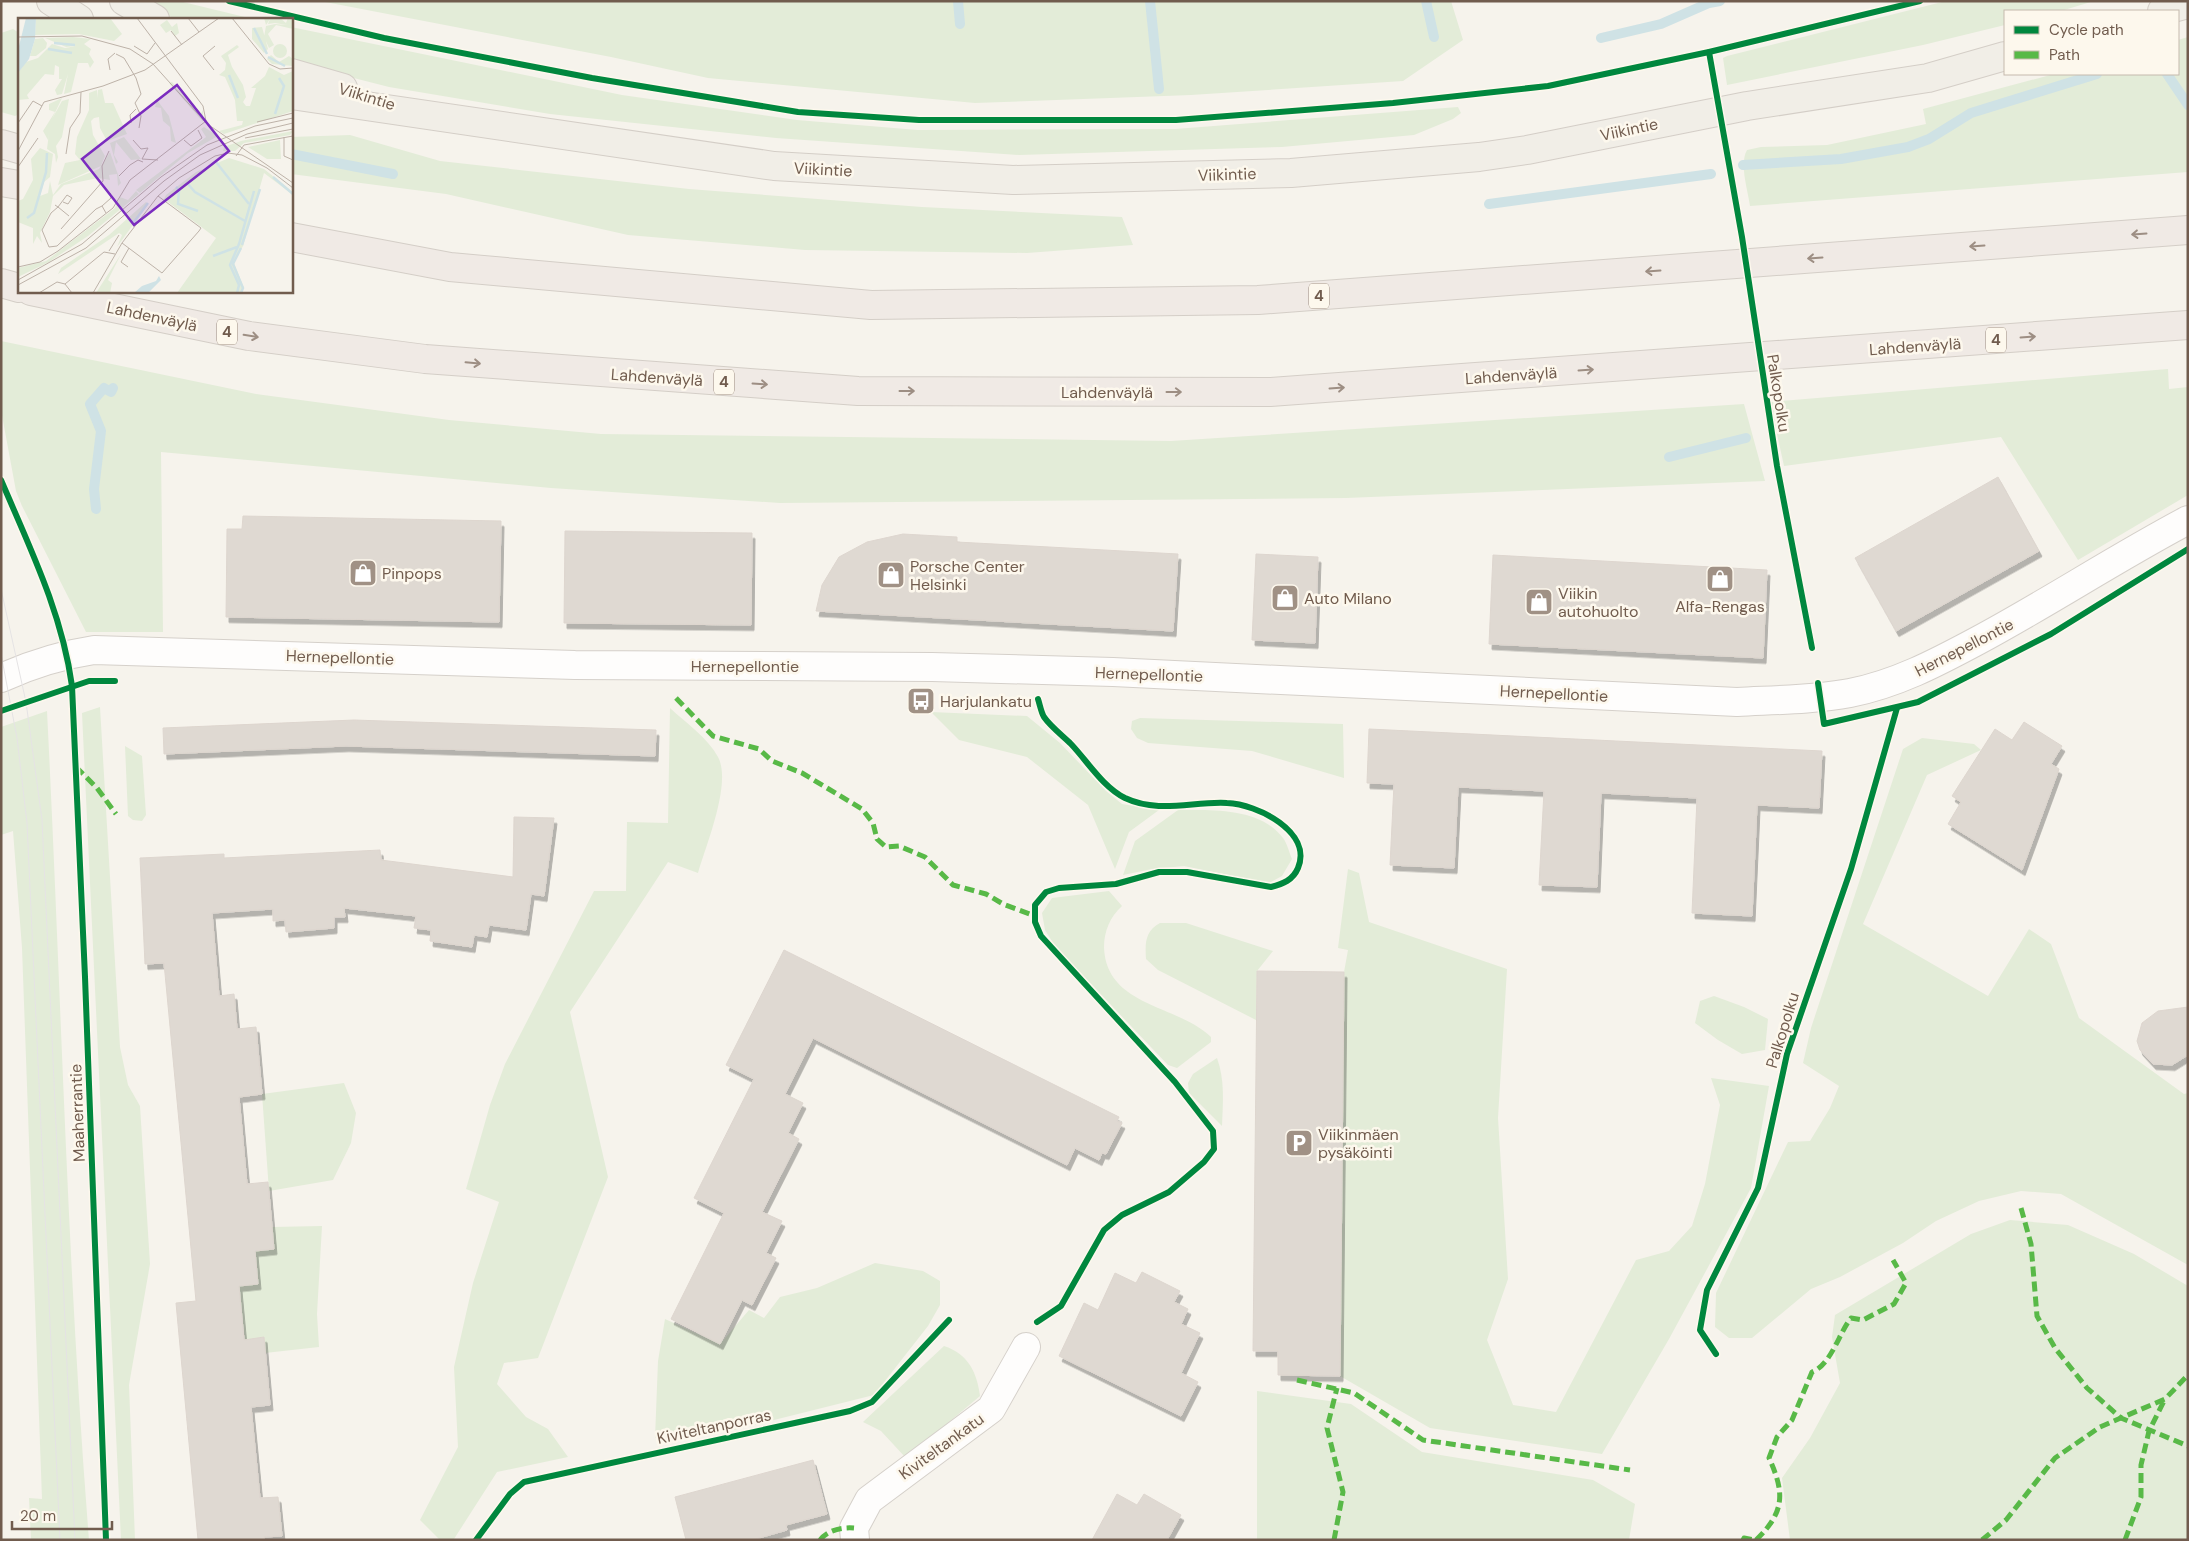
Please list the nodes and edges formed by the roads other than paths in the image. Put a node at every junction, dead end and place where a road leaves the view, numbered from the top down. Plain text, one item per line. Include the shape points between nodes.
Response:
1 (51, 1) edge
2 (124, 1) edge
3 (2188, 4) edge
4 (2166, 10) edge
5 (77, 18) edge
6 (153, 18) edge
7 (2004, 56) edge
8 (292, 73) edge
9 (292, 95) edge
10 (442, 118) junction
11 (1, 144) edge
12 (18, 149) edge
13 (1, 182) edge
14 (18, 185) edge
15 (292, 224) edge
16 (2188, 230) edge
17 (292, 237) edge
18 (450, 267) junction
19 (1, 285) edge
20 (18, 289) edge
21 (36, 292) edge
22 (2188, 325) edge
23 (2188, 520) edge
24 (1, 678) edge
25 (1026, 1347) dead end
26 (855, 1540) edge

1 - 5 main road
2 - 6 main road
3 - 4 main road
7 - 10 main road, Viikintie via 1928,78 1747,106 1527,150 1291,173 1013,180 774,166
8 - 10 main road, Viikintie
9 - 10 main road, Viikintie
11 - 12 highway
13 - 14 highway
15 - 18 highway
16 -> 18 highway, 4 via 1258,300 870,305
17 - 18 highway, 4
19 - 20 highway
21 -> 22 highway, Lahdenväylä / 4 via 250,336 424,359 858,391 1270,392
23 - 24 street, Hernepellontie via 2035,610 1907,676 1850,693 1737,702 1094,672 923,667 576,665 94,650 36,662
25 - 26 street, Kiviteltankatu via 991,1409 869,1500 854,1528

